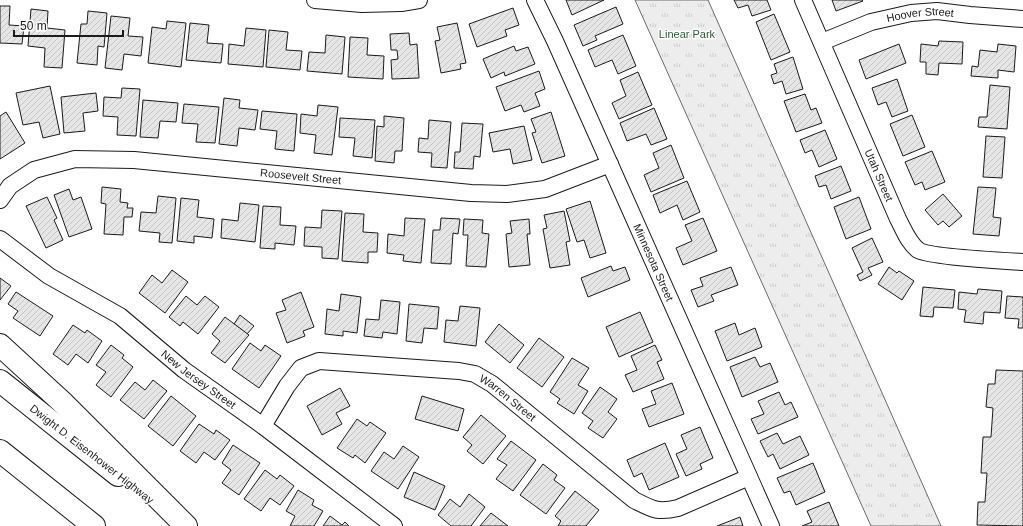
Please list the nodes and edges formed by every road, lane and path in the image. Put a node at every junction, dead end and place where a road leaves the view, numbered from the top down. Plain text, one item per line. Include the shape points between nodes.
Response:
1 (315, 0) edge
2 (419, 0) edge
3 (535, 0) edge
4 (803, 0) edge
5 (1023, 19) edge
6 (822, 42) junction
7 (610, 164) junction
8 (0, 200) edge
9 (0, 239) edge
10 (1023, 262) edge
11 (0, 345) edge
12 (0, 381) edge
13 (262, 426) junction
14 (1, 452) edge
15 (749, 478) junction
16 (94, 526) edge
17 (185, 526) edge
18 (394, 526) edge
19 (771, 526) edge

1 - 2 street via 362,4
3 - 7 street, Minnesota Street
4 - 6 street, Utah Street
5 - 6 street, Hoover Street via 937,11 911,13 871,22
6 - 10 street, Utah Street via 908,240 919,251 934,255
7 - 8 street, Roosevelt Street via 544,189 507,194 134,160 75,159 34,170 10,186
7 - 15 street, Minnesota Street
9 - 13 street, New Jersey Street via 49,276 120,316 184,370
11 - 17 highway via 62,402
12 - 17 highway, Dwight D. Eisenhower Highway
13 - 15 street, Warren Street via 301,368 320,361 459,371 475,374 492,384 634,500 652,509 666,511 678,508
13 - 18 street, New Jersey Street
14 - 16 highway
15 - 19 street, Minnesota Street

